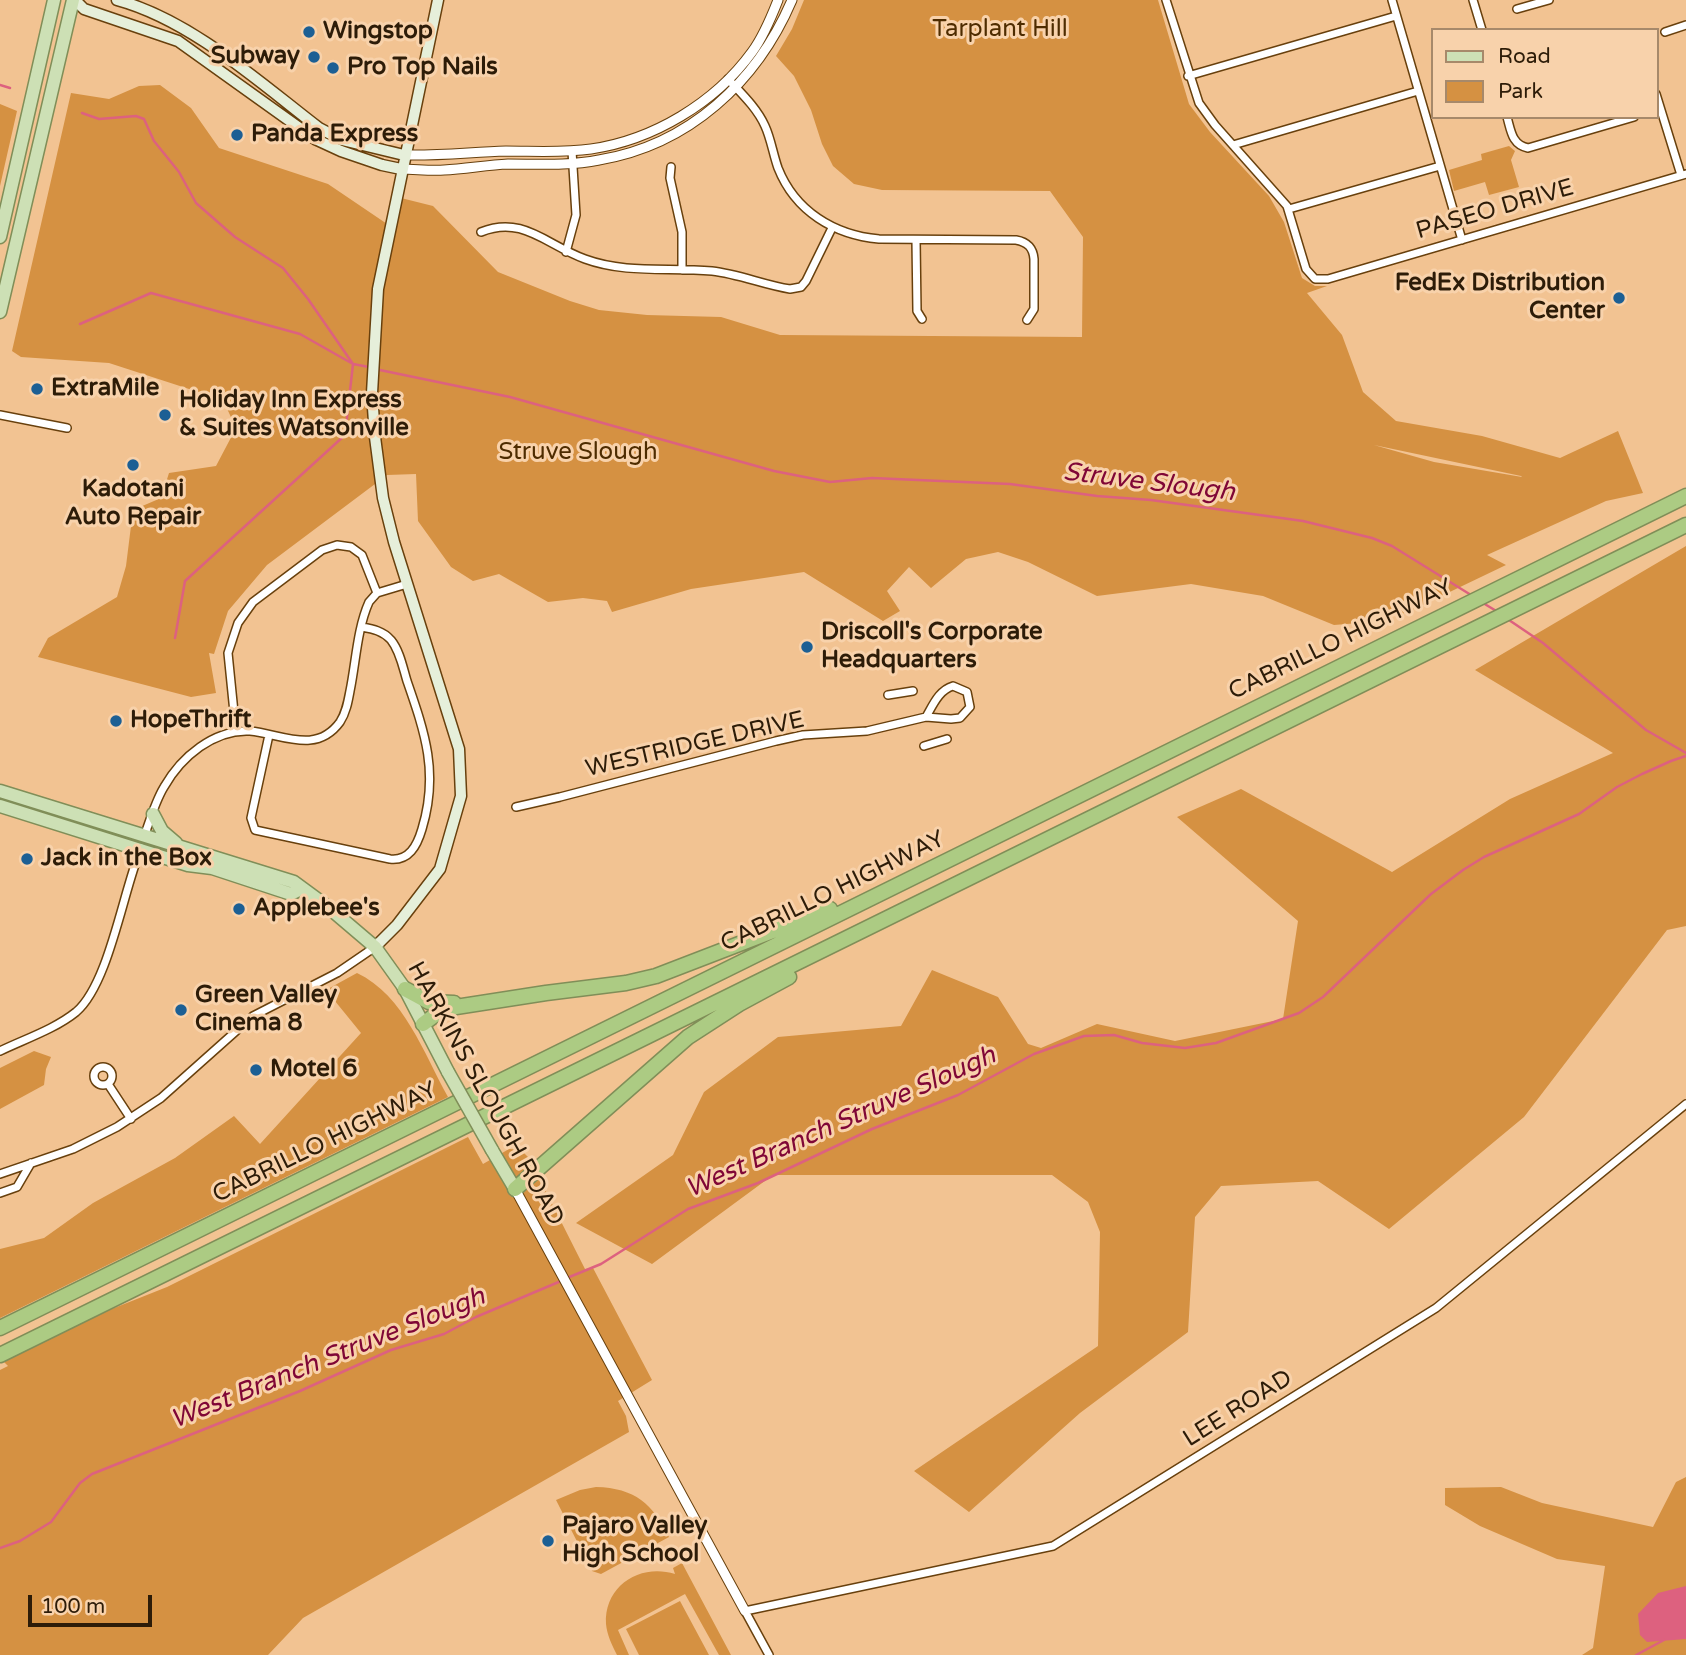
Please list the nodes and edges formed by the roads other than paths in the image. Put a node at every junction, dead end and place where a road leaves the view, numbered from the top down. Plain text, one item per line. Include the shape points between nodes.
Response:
1 (54, 0) edge
2 (74, 0) edge
3 (117, 0) edge
4 (438, 0) edge
5 (778, 0) edge
6 (792, 0) edge
7 (1392, 0) edge
8 (1473, 0) edge
9 (1168, 1) edge
10 (1544, 1) edge
11 (1517, 9) dead end
12 (1396, 16) junction
13 (1686, 25) edge
14 (1481, 28) edge
15 (1664, 32) dead end
16 (1188, 76) junction
17 (728, 79) junction
18 (736, 88) junction
19 (1418, 91) junction
20 (1658, 110) edge
21 (1508, 119) edge
22 (1627, 119) edge
23 (1233, 145) junction
24 (572, 151) junction
25 (404, 155) junction
26 (572, 163) junction
27 (1440, 166) junction
28 (671, 167) dead end
29 (401, 169) junction
30 (1683, 175) edge
31 (1289, 209) junction
32 (832, 228) junction
33 (481, 232) dead end
34 (0, 237) edge
35 (916, 240) junction
36 (1462, 240) junction
37 (566, 252) junction
38 (682, 270) junction
39 (0, 312) edge
40 (922, 319) dead end
41 (1027, 320) dead end
42 (0, 415) edge
43 (66, 428) dead end
44 (1686, 496) edge
45 (1686, 526) edge
46 (407, 584) junction
47 (377, 593) junction
48 (362, 627) junction
49 (912, 691) dead end
50 (888, 695) dead end
51 (926, 717) junction
52 (236, 732) junction
53 (269, 735) junction
54 (947, 739) dead end
55 (924, 746) dead end
56 (0, 791) edge
57 (0, 806) edge
58 (516, 807) dead end
59 (153, 814) junction
60 (144, 836) junction
61 (181, 848) junction
62 (140, 850) junction
63 (898, 885) junction
64 (301, 890) junction
65 (877, 923) junction
66 (374, 947) junction
67 (405, 989) junction
68 (546, 993) junction
69 (423, 1024) junction
70 (0, 1051) edge
71 (108, 1083) dead end
72 (1686, 1104) edge
73 (131, 1119) junction
74 (32, 1163) junction
75 (0, 1174) edge
76 (514, 1189) junction
77 (0, 1193) edge
78 (0, 1328) edge
79 (0, 1355) edge
80 (745, 1611) junction
81 (769, 1655) edge

1 - 34 main road
2 - 29 main road via 84,9 177,41 315,139
2 - 39 main road
3 - 25 main road via 182,27 319,128 342,139
4 - 25 main road, HARKINS SLOUGH ROAD
5 - 17 street via 752,52
6 - 18 street via 767,49
7 - 12 street
8 - 14 street
9 - 16 street
10 - 11 street
12 - 16 street
12 - 19 street
13 - 15 street
16 - 23 street via 1202,109
17 - 18 street
17 - 24 street via 661,127 615,144
18 - 26 street via 696,121 658,142 609,158
18 - 32 street via 761,119 792,193
19 - 23 street
19 - 27 street
20 - 30 street
21 - 22 street via 1513,138 1528,148
23 - 31 street
24 - 25 street
24 - 26 street
25 - 29 main road, HARKINS SLOUGH ROAD
26 - 29 street
26 - 37 street via 576,215
27 - 31 street
27 - 36 street
28 - 38 street via 682,232
29 - 46 main road, HARKINS SLOUGH ROAD via 378,289 372,393 383,498
30 - 36 street, PASEO DRIVE
31 - 36 street, PASEO DRIVE via 1306,269 1315,279
32 - 35 street via 868,238
32 - 38 street via 806,281 797,288 727,273
33 - 37 street via 498,225 514,227
35 - 40 street via 917,311
35 - 41 street via 1016,240 1028,244 1034,253 1034,309
37 - 38 street via 623,269
42 - 43 street
44 - 63 highway, CABRILLO HIGHWAY
45 - 65 highway, CABRILLO HIGHWAY
46 - 47 street
46 - 66 main road, HARKINS SLOUGH ROAD via 459,749 461,796 440,869
47 - 48 street via 367,606
47 - 52 street via 362,555 337,545 322,550 253,602 238,623 228,653
48 - 53 street via 346,710 337,726 311,741
48 - 53 street via 383,633 395,647 427,742 430,797 412,851 402,859 390,859 254,828 251,818
49 - 50 street
51 - 51 street, WESTRIDGE DRIVE via 960,718 970,707 967,692 946,688
51 - 58 street, WESTRIDGE DRIVE via 867,731 803,735
52 - 53 street
52 - 59 street via 213,738 185,761 164,786
54 - 55 street
56 - 60 main road
57 - 62 main road
59 - 60 street
59 - 61 main road via 162,831
60 - 61 main road
60 - 62 street
61 - 64 main road via 294,883
62 - 64 main road via 291,894
62 - 70 street via 91,996 71,1016
63 - 68 highway via 656,976
63 - 78 highway, CABRILLO HIGHWAY
64 - 66 main road
65 - 76 highway via 688,1037
65 - 79 highway, CABRILLO HIGHWAY
66 - 67 main road, HARKINS SLOUGH ROAD
66 - 73 street via 337,973 253,1016
67 - 68 highway via 429,1002 445,1004
67 - 69 main road, HARKINS SLOUGH ROAD
68 - 69 highway via 443,1009
69 - 76 main road, HARKINS SLOUGH ROAD, bridge
71 - 73 street
72 - 80 street, LEE ROAD via 1436,1308 1053,1546
73 - 74 street via 82,1145
74 - 75 street
74 - 77 street via 17,1187
76 - 80 street, HARKINS SLOUGH ROAD
80 - 81 street, HARKINS SLOUGH ROAD

